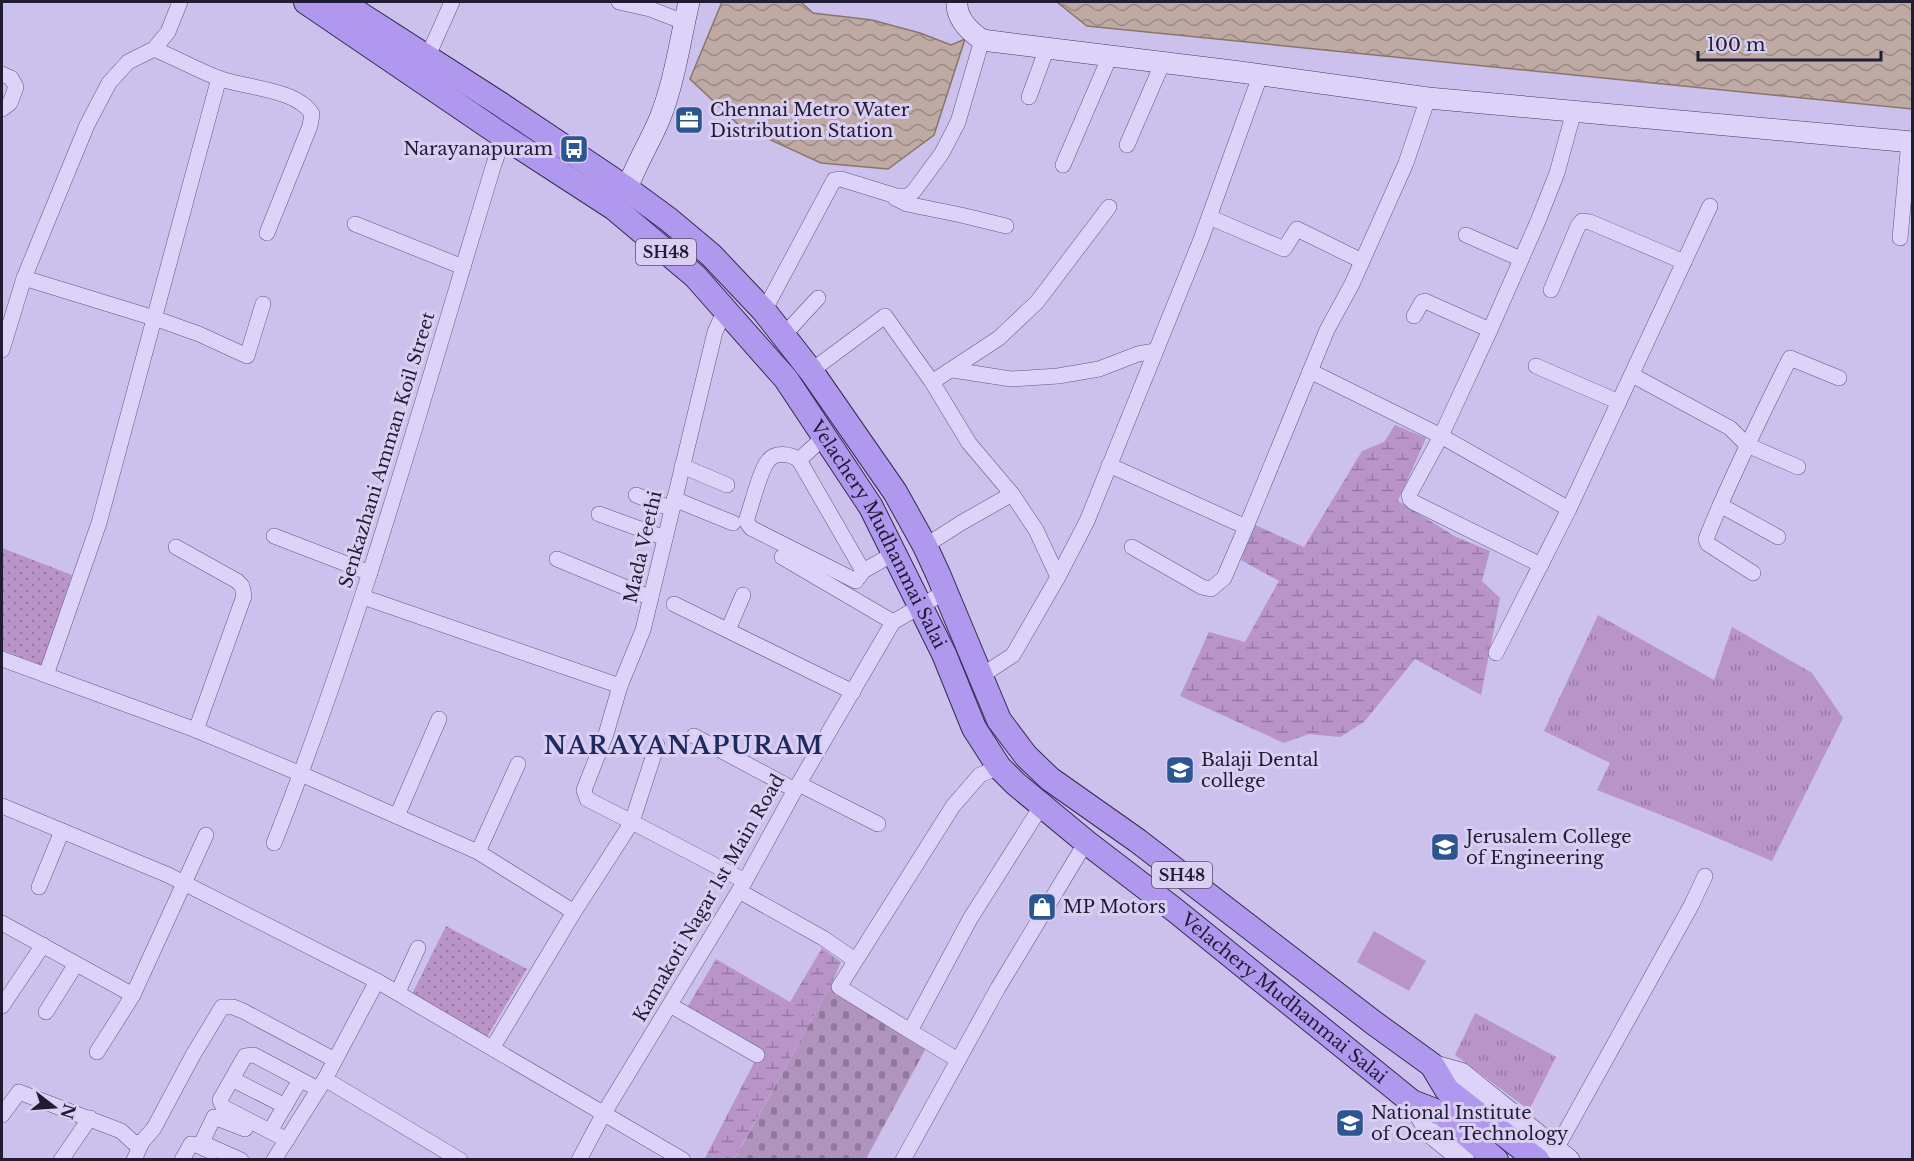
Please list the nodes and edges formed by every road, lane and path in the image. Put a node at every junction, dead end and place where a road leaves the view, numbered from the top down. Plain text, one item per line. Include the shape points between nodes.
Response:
1 (180, 2) edge
2 (306, 2) edge
3 (341, 2) edge
4 (452, 2) edge
5 (619, 2) edge
6 (957, 2) edge
7 (686, 12) edge
8 (982, 40) junction
9 (1047, 48) junction
10 (154, 49) junction
11 (1110, 56) junction
12 (427, 58) junction
13 (1163, 62) junction
14 (2, 74) edge
15 (1260, 76) junction
16 (219, 78) junction
17 (1029, 97) dead end
18 (1428, 98) junction
19 (2, 109) edge
20 (1574, 111) junction
21 (506, 138) junction
22 (1911, 142) edge
23 (1127, 145) dead end
24 (1063, 165) dead end
25 (627, 189) junction
26 (891, 195) junction
27 (1710, 206) dead end
28 (1109, 207) dead end
29 (1209, 217) junction
30 (355, 224) dead end
31 (1006, 226) dead end
32 (267, 233) dead end
33 (1466, 235) dead end
34 (1900, 238) dead end
35 (1521, 259) junction
36 (1362, 261) junction
37 (1684, 262) junction
38 (463, 267) junction
39 (24, 278) junction
40 (1551, 290) dead end
41 (818, 298) dead end
42 (263, 304) dead end
43 (725, 310) junction
44 (764, 311) junction
45 (1414, 316) dead end
46 (154, 318) junction
47 (1490, 330) junction
48 (783, 336) junction
49 (2, 350) edge
50 (1155, 351) junction
51 (1536, 366) dead end
52 (953, 370) junction
53 (811, 371) junction
54 (1310, 371) junction
55 (1632, 375) junction
56 (1839, 378) dead end
57 (932, 382) junction
58 (1618, 402) junction
59 (825, 436) junction
60 (1441, 436) junction
61 (1747, 445) junction
62 (799, 460) junction
63 (1109, 465) junction
64 (682, 466) junction
65 (1798, 467) dead end
66 (728, 485) dead end
67 (1012, 494) junction
68 (636, 495) dead end
69 (673, 504) junction
70 (1720, 505) junction
71 (1569, 509) junction
72 (599, 514) dead end
73 (733, 523) dead end
74 (1246, 527) junction
75 (274, 536) dead end
76 (1778, 537) dead end
77 (665, 538) junction
78 (925, 546) junction
79 (176, 547) dead end
80 (1132, 547) dead end
81 (895, 553) junction
82 (782, 557) dead end
83 (558, 559) dead end
84 (1541, 565) junction
85 (370, 573) junction
86 (1753, 573) dead end
87 (860, 576) junction
88 (1058, 577) junction
89 (945, 592) junction
90 (743, 595) dead end
91 (848, 596) junction
92 (363, 597) junction
93 (651, 597) junction
94 (674, 604) dead end
95 (920, 605) junction
96 (893, 622) junction
97 (728, 630) junction
98 (1496, 653) dead end
99 (2, 659) edge
100 (46, 675) junction
101 (981, 676) junction
102 (620, 686) junction
103 (853, 692) junction
104 (439, 719) dead end
105 (196, 730) junction
106 (694, 736) dead end
107 (657, 745) dead end
108 (518, 764) dead end
109 (999, 767) junction
110 (302, 774) junction
111 (797, 787) junction
112 (1042, 805) junction
113 (2, 807) edge
114 (397, 816) junction
115 (632, 822) junction
116 (878, 824) dead end
117 (1121, 828) junction
118 (62, 831) junction
119 (206, 835) dead end
120 (274, 843) dead end
121 (1093, 848) junction
122 (478, 852) junction
123 (1705, 876) dead end
124 (184, 883) junction
125 (742, 886) junction
126 (39, 887) dead end
127 (574, 912) junction
128 (2, 923) edge
129 (43, 945) junction
130 (418, 948) dead end
131 (855, 960) junction
132 (76, 964) junction
133 (377, 981) junction
134 (398, 992) junction
135 (133, 995) junction
136 (670, 1005) junction
137 (2, 1006) edge
138 (46, 1012) dead end
139 (910, 1031) junction
140 (493, 1047) junction
141 (97, 1052) dead end
142 (757, 1055) dead end
143 (335, 1060) junction
144 (958, 1060) junction
145 (1432, 1065) junction
146 (232, 1079) junction
147 (300, 1080) junction
148 (321, 1084) junction
149 (1412, 1102) junction
150 (285, 1106) junction
151 (604, 1113) junction
152 (2, 1116) edge
153 (90, 1118) junction
154 (270, 1131) junction
155 (142, 1142) junction
156 (285, 1142) junction
157 (1554, 1156) edge
158 (1493, 1157) edge
159 (460, 1159) edge
160 (61, 1160) edge
161 (134, 1160) edge
162 (182, 1160) edge
163 (228, 1160) edge
164 (242, 1160) edge
165 (274, 1160) edge
166 (579, 1160) edge
167 (683, 1160) edge
168 (903, 1160) edge
169 (1464, 1160) edge

1 - 10 street via 168,32
2 - 21 main road, Velachery Mudhanmai Salai / SH48
3 - 12 main road, Velachery Mudhanmai Salai / SH48
4 - 12 street
5 - 7 street
6 - 8 street via 971,33
7 - 25 street via 675,72 660,117
8 - 9 street
8 - 26 street via 958,122 942,153 908,196
9 - 11 street
9 - 17 street
10 - 16 street
10 - 39 street via 128,62 109,83 87,125
11 - 13 street
11 - 24 street
12 - 25 main road, Velachery Mudhanmai Salai / SH48
13 - 15 street
13 - 23 street
14 - 19 street via 11,78 16,87 10,103
15 - 18 street
15 - 29 street
16 - 32 street via 302,102 312,114
16 - 46 street
18 - 20 street
18 - 36 street via 1406,163
20 - 22 street
20 - 35 street via 1557,173
21 - 38 street, Senkazhani Amman Koil Street
21 - 43 main road, Velachery Mudhanmai Salai / SH48 via 614,208 695,276
22 - 34 street
25 - 44 main road, Velachery Mudhanmai Salai / SH48 via 711,255
26 - 31 street via 907,204
26 - 44 street via 834,180
27 - 37 street
28 - 52 street via 1037,302 999,338
29 - 36 street via 1284,249 1297,229
29 - 50 street
30 - 38 street
33 - 35 street
35 - 47 street
36 - 54 street
37 - 40 street via 1582,221
37 - 55 street
38 - 85 street, Senkazhani Amman Koil Street
39 - 46 street
39 - 49 street
41 - 48 street
42 - 46 street via 247,356
43 - 59 main road, Velachery Mudhanmai Salai / SH48 via 786,379
43 - 64 street, Mada Veethi via 715,332
44 - 48 main road, Velachery Mudhanmai Salai / SH48
45 - 47 street via 1422,302 1429,302
46 - 100 street via 99,524
47 - 60 street
48 - 53 main road, Velachery Mudhanmai Salai / SH48
50 - 52 street via 1099,369 1058,376 1011,379
50 - 63 street
51 - 58 street
52 - 57 street
53 - 57 street via 885,316
53 - 78 main road, Velachery Mudhanmai Salai / SH48 via 894,492
54 - 60 street
54 - 74 street
55 - 58 street
55 - 61 street via 1730,428
56 - 61 street via 1790,358
57 - 67 street via 969,443
58 - 71 street
59 - 62 street
59 - 81 main road, Velachery Mudhanmai Salai / SH48 via 871,507
60 - 71 street
60 - 84 street via 1410,499
61 - 65 street
61 - 70 street
62 - 87 street
62 - 87 street via 776,455 766,463 747,525
63 - 74 street
63 - 88 street via 1087,521
64 - 66 street
64 - 69 street, Mada Veethi
67 - 78 street
67 - 88 street via 1036,530
68 - 69 street
69 - 73 street
69 - 77 street, Mada Veethi
70 - 76 street
70 - 86 street via 1706,539 1708,544
71 - 84 street
72 - 77 street
74 - 80 street via 1224,578 1212,589
75 - 85 street
77 - 93 street, Mada Veethi
78 - 89 main road, Velachery Mudhanmai Salai / SH48
79 - 105 street via 237,580 244,596
81 - 87 street
81 - 95 main road, Velachery Mudhanmai Salai / SH48
82 - 91 street
83 - 93 street
84 - 98 street
85 - 92 street, Senkazhani Amman Koil Street
87 - 91 street
88 - 101 street via 1013,655
89 - 95 street, Kamakoti Nagar 1st Main Road
89 - 101 main road, Velachery Mudhanmai Salai / SH48
90 - 97 street
91 - 96 street
92 - 102 street
92 - 110 street, Senkazhani Amman Koil Street
93 - 102 street, Mada Veethi via 643,630
94 - 97 street
95 - 96 street, Kamakoti Nagar 1st Main Road
95 - 109 main road, Velachery Mudhanmai Salai / SH48 via 974,728
96 - 103 street, Kamakoti Nagar 1st Main Road
97 - 103 street
99 - 100 street
100 - 105 street
101 - 117 main road, Velachery Mudhanmai Salai / SH48 via 999,720 1026,756 1050,778
102 - 115 street, Mada Veethi via 584,790 587,799
103 - 111 street, Kamakoti Nagar 1st Main Road
104 - 114 street
105 - 110 street
106 - 111 street
107 - 115 street
108 - 122 street
109 - 112 main road, Velachery Mudhanmai Salai / SH48
109 - 131 street via 980,775 953,806
110 - 114 street
110 - 120 street, Senkazhani Amman Koil Street
111 - 116 street
111 - 125 street, Kamakoti Nagar 1st Main Road
112 - 121 main road, Velachery Mudhanmai Salai / SH48
112 - 139 street via 970,919
113 - 118 street
114 - 122 street
115 - 125 street
115 - 127 street
117 - 121 main road
117 - 145 main road, Velachery Mudhanmai Salai / SH48
118 - 124 street
118 - 126 street
119 - 124 street
121 - 144 street via 998,988
121 - 149 main road, Velachery Mudhanmai Salai / SH48
122 - 127 street
123 - 157 street
124 - 133 street
124 - 135 street
125 - 131 street
125 - 136 street, Kamakoti Nagar 1st Main Road
127 - 140 street
128 - 129 street
129 - 132 street
129 - 137 street
130 - 134 street
131 - 139 street via 839,987
132 - 135 street
132 - 138 street
133 - 134 street
133 - 143 street
134 - 140 street
135 - 141 street
136 - 142 street
136 - 151 street, Kamakoti Nagar 1st Main Road
139 - 144 street
140 - 151 street
143 - 148 street
143 - 155 street via 243,1011 222,1007 154,1128
144 - 168 street
145 - 157 street via 1461,1073
145 - 157 main road, SH48 via 1447,1090 1505,1134
146 - 147 street via 245,1056 254,1054
146 - 150 street
146 - 154 street via 220,1104
147 - 148 street
147 - 150 street
148 - 156 street
148 - 159 street
149 - 158 main road, SH48 via 1443,1114
149 - 169 street via 1431,1133
150 - 154 street
151 - 166 street, Kamakoti Nagar 1st Main Road
151 - 167 street
152 - 153 street via 19,1092
153 - 155 street via 121,1131 134,1143
153 - 160 street
154 - 156 street
155 - 161 street
156 - 164 street via 214,1117 203,1142
156 - 165 street
162 - 163 street via 194,1144

